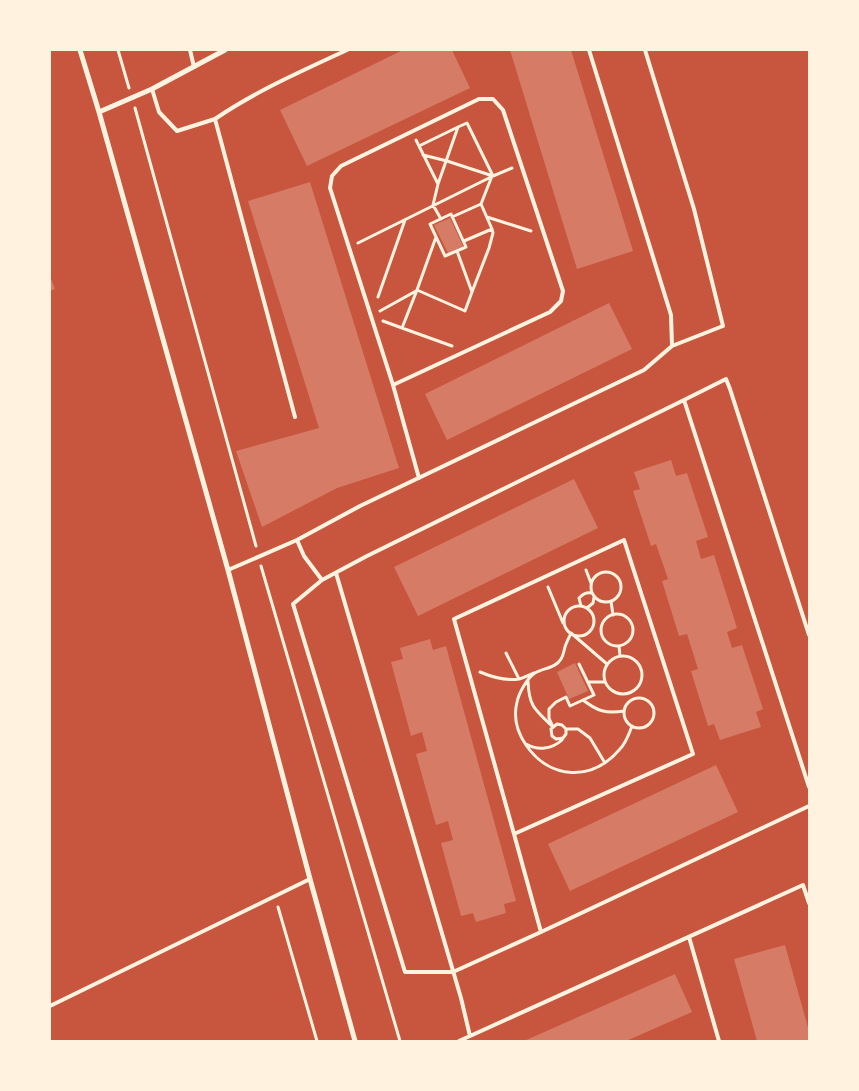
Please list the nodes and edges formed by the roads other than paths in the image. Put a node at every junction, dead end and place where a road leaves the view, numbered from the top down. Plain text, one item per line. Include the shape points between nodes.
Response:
1 (80, 50) edge
2 (190, 50) edge
3 (225, 50) edge
4 (347, 50) edge
5 (589, 50) edge
6 (645, 50) edge
7 (194, 67) junction
8 (152, 89) junction
9 (99, 112) junction
10 (215, 119) junction
11 (672, 346) junction
12 (393, 384) junction
13 (684, 400) junction
14 (295, 417) dead end
15 (419, 478) junction
16 (297, 540) junction
17 (228, 570) junction
18 (336, 573) junction
19 (322, 580) junction
20 (809, 635) edge
21 (809, 787) edge
22 (809, 806) edge
23 (514, 834) junction
24 (310, 879) junction
25 (809, 903) edge
26 (541, 932) junction
27 (689, 937) junction
28 (453, 972) junction
29 (50, 1006) edge
30 (470, 1036) junction
31 (355, 1041) edge
32 (459, 1041) edge
33 (719, 1041) edge

1 - 9 street
2 - 7 lane
3 - 7 street
4 - 10 lane via 236,105
5 - 11 lane via 671,315
6 - 11 lane via 694,209 723,326
7 - 8 street
8 - 9 street
8 - 10 lane via 159,112 177,131
9 - 17 street
10 - 14 lane
11 - 15 lane via 644,370
12 - 12 lane via 550,312 561,301 563,291 503,110 493,99 480,99 341,166 332,176 330,188
12 - 15 lane
13 - 18 lane
13 - 20 lane via 726,380
13 - 21 lane
15 - 16 lane
16 - 17 lane
16 - 19 lane via 304,556
17 - 24 street
18 - 19 lane
18 - 28 lane
19 - 28 lane via 293,604 405,972
22 - 26 lane
23 - 23 lane via 454,619 624,540 693,754
23 - 26 lane
24 - 29 lane
24 - 31 street
25 - 27 lane via 803,885
26 - 28 lane
27 - 30 lane
27 - 33 lane
28 - 30 lane
30 - 32 lane

